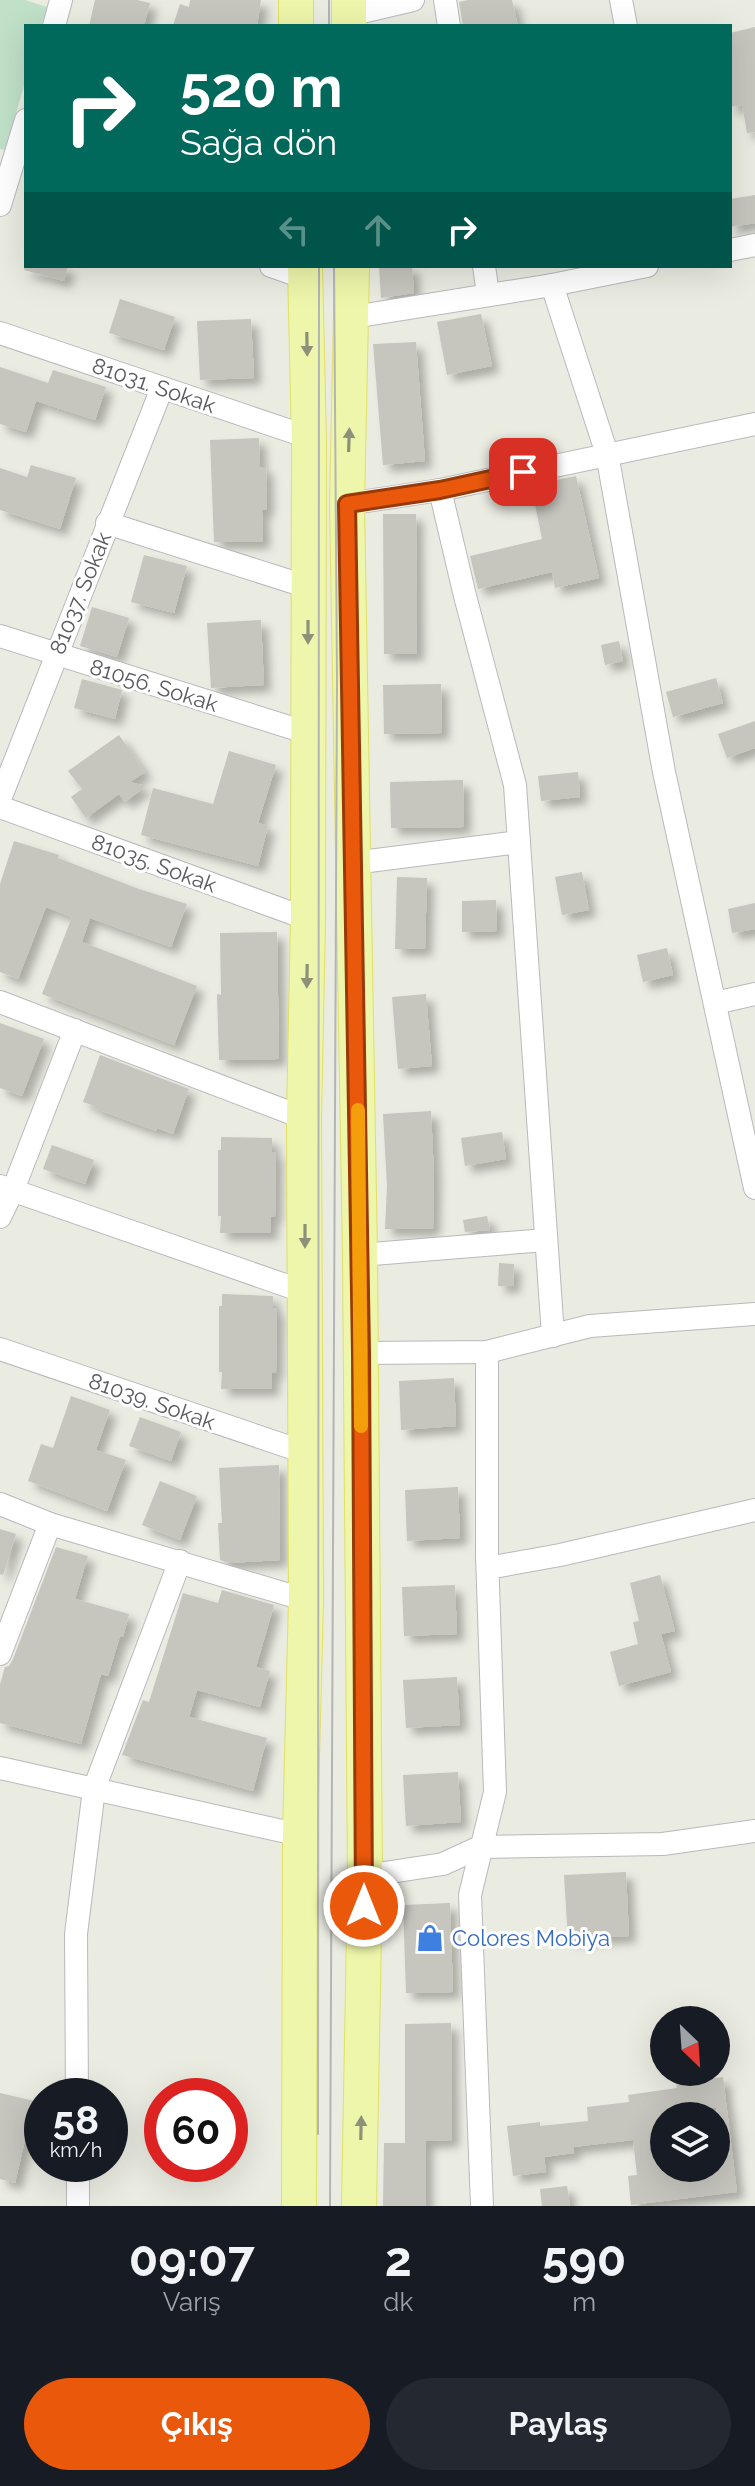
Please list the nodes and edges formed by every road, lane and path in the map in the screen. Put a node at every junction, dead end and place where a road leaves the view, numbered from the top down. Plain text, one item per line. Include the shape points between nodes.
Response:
1 (61, 0) edge
2 (296, 0) edge
3 (413, 0) edge
4 (445, 0) edge
5 (621, 0) edge
6 (349, 14) edge
7 (55, 24) edge
8 (296, 24) edge
9 (449, 24) edge
10 (626, 24) edge
11 (24, 128) edge
12 (12, 179) edge
13 (0, 205) edge
14 (755, 245) edge
15 (732, 250) edge
16 (282, 268) edge
17 (352, 268) edge
18 (484, 268) edge
19 (637, 268) edge
20 (305, 272) edge
21 (552, 285) junction
22 (488, 294) junction
23 (353, 317) junction
24 (0, 333) edge
25 (162, 388) junction
26 (755, 424) edge
27 (308, 437) junction
28 (607, 454) junction
29 (440, 490) junction
30 (347, 504) junction
31 (107, 523) junction
32 (308, 587) junction
33 (0, 636) edge
34 (55, 655) junction
35 (308, 733) junction
36 (0, 799) edge
37 (0, 807) edge
38 (519, 842) junction
39 (353, 863) junction
40 (308, 919) junction
41 (755, 994) edge
42 (0, 1002) edge
43 (715, 1003) junction
44 (75, 1030) junction
45 (304, 1118) junction
46 (752, 1160) edge
47 (6, 1188) edge
48 (755, 1188) edge
49 (0, 1217) edge
50 (546, 1240) junction
51 (360, 1255) junction
52 (305, 1292) junction
53 (755, 1314) edge
54 (553, 1336) junction
55 (0, 1349) edge
56 (487, 1352) junction
57 (361, 1353) junction
58 (304, 1452) junction
59 (0, 1504) edge
60 (755, 1510) edge
61 (50, 1524) junction
62 (180, 1561) junction
63 (488, 1568) junction
64 (306, 1600) junction
65 (0, 1654) edge
66 (0, 1768) edge
67 (94, 1789) junction
68 (755, 1831) edge
69 (300, 1835) junction
70 (480, 1847) junction
71 (365, 1876) junction
72 (77, 2078) edge
73 (78, 2182) edge
74 (78, 2206) edge
75 (299, 2206) edge
76 (359, 2206) edge
77 (482, 2206) edge

1 - 7 street
2 - 8 main road
3 - 6 street
4 - 9 street
5 - 10 street
11 - 12 street
12 - 13 street
14 - 15 street
16 - 20 street
17 - 23 main road
18 - 22 street
19 - 21 street
20 -> 27 main road
21 - 22 street
21 - 28 street
22 - 23 street
30 -> 23 main road
24 - 25 street, 81031. Sokak
25 - 27 street, 81031. Sokak
25 - 31 street, 81037. Sokak
26 - 28 street
27 - 32 main road
28 - 29 street
28 - 43 street via 664,772
29 - 30 street
29 - 38 street via 515,785
30 - 39 main road
31 - 32 street
31 - 34 street, 81037. Sokak
32 -> 35 main road
33 - 34 street, 81056. Sokak
34 - 35 street, 81056. Sokak
34 - 36 street, 81037. Sokak
35 - 40 main road
37 - 40 street, 81035. Sokak
38 - 39 street
38 - 50 street
39 - 51 main road
40 -> 45 main road
41 - 43 street
42 - 44 street
43 - 46 street
44 - 45 street
44 - 47 street
45 -> 52 main road
46 - 48 street
47 - 49 street
47 - 52 street
50 - 51 street
50 - 54 street
51 - 57 main road
52 - 58 main road
53 - 54 street via 590,1326
54 - 56 street
55 - 58 street, 81039. Sokak
56 - 57 street
56 - 63 street
57 - 71 main road
58 - 64 main road
59 - 61 street
60 - 63 street
61 - 62 street
61 - 65 street
62 - 64 street
62 - 67 street
63 - 70 street via 495,1792
64 - 69 main road
66 - 67 street
67 - 69 street
67 - 72 street via 76,1934
68 - 70 street via 663,1844
69 - 75 main road
70 - 71 street via 443,1864
70 - 77 street via 470,1895
76 -> 71 main road
73 - 74 street

